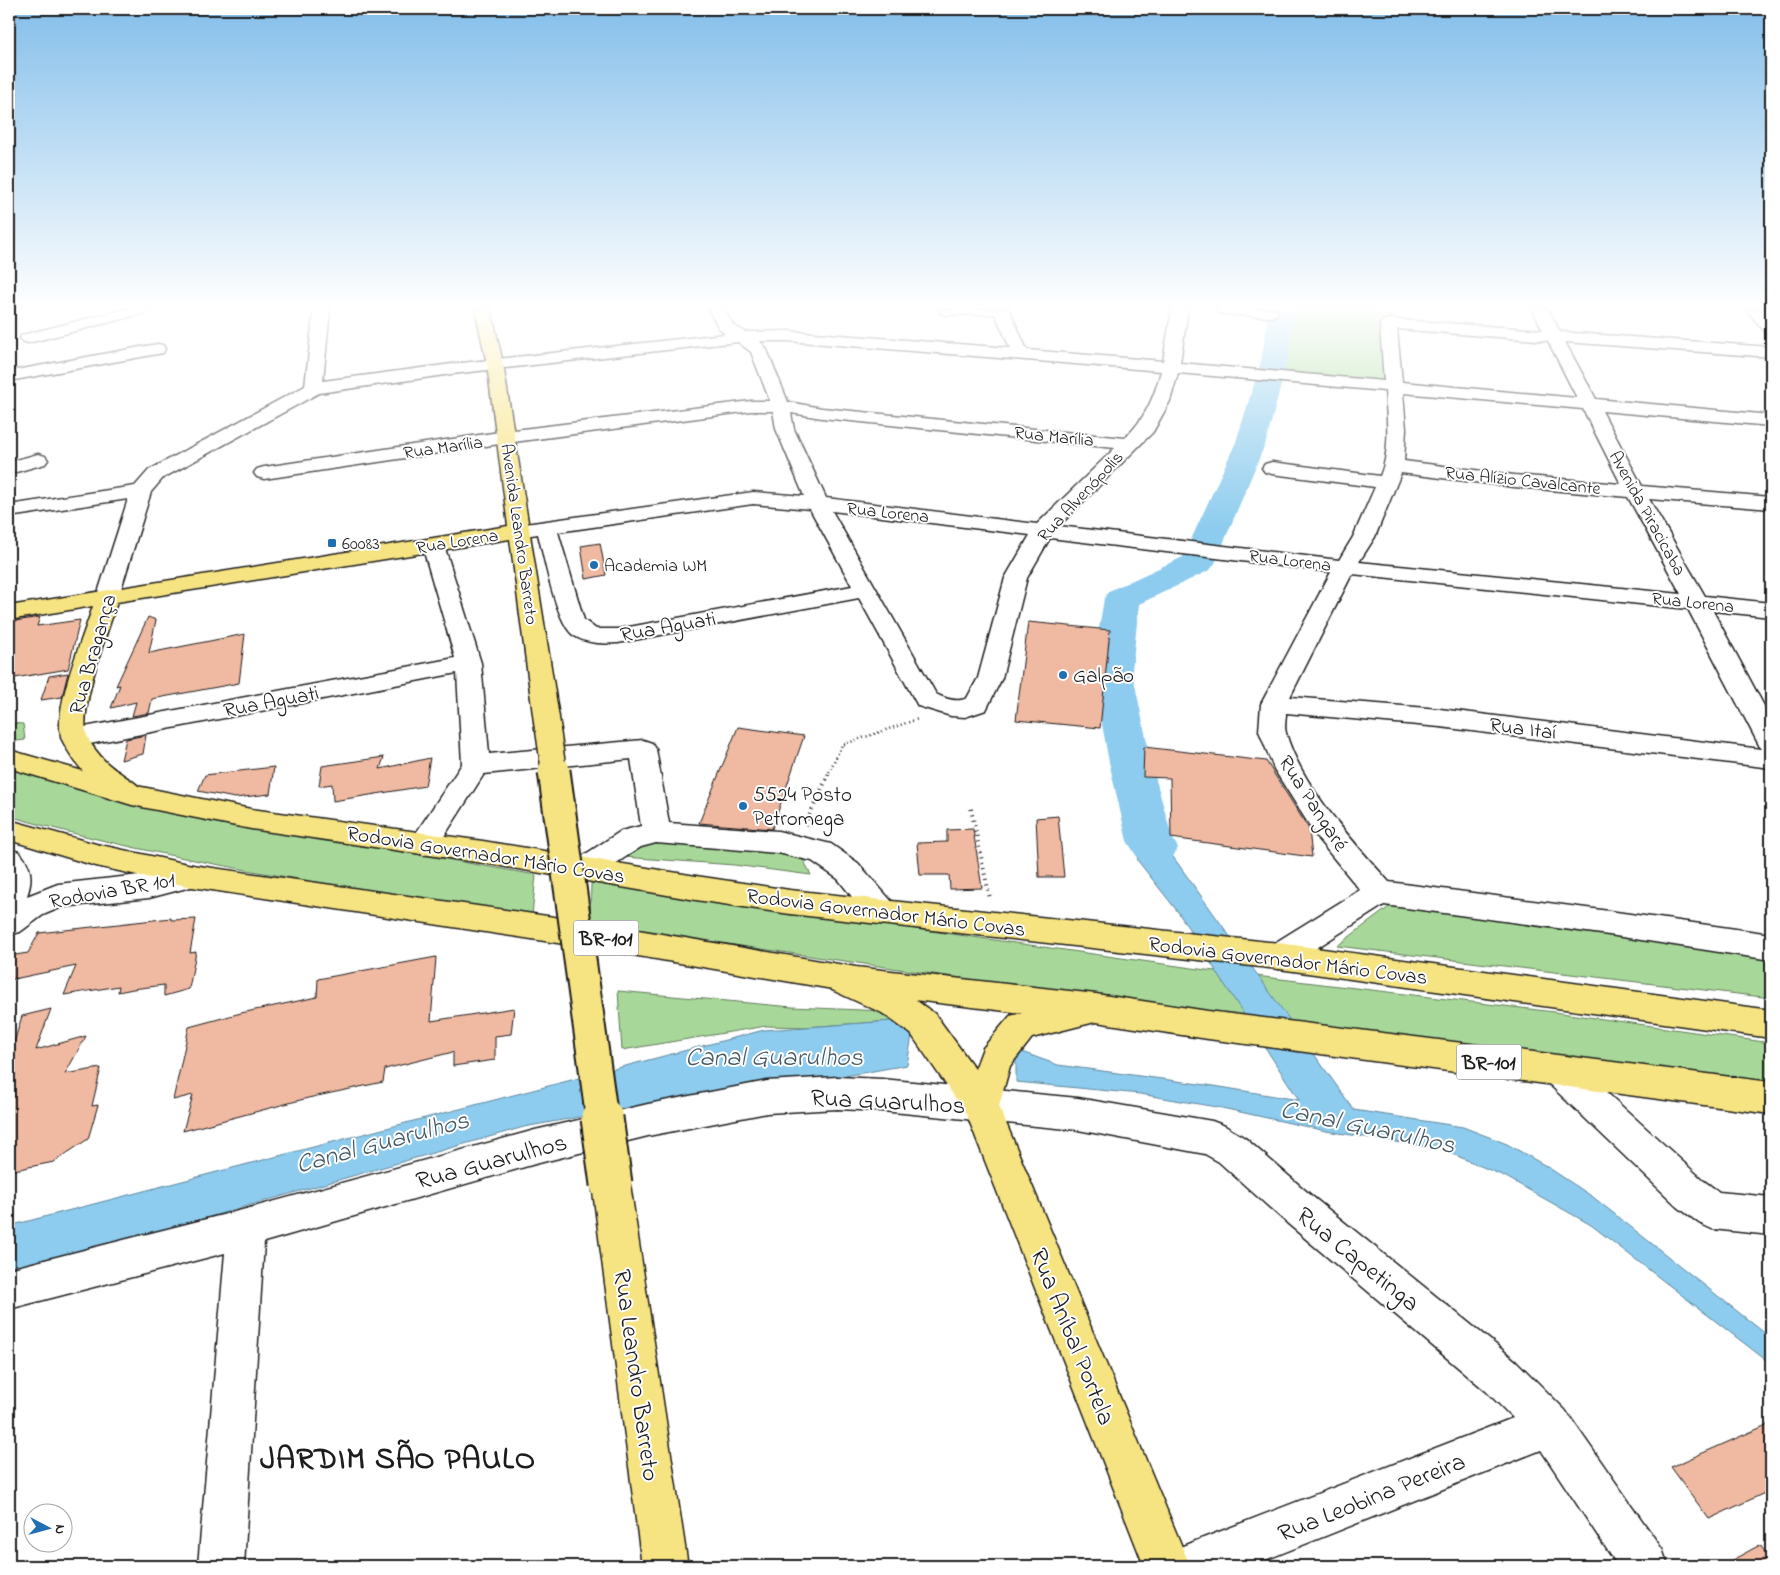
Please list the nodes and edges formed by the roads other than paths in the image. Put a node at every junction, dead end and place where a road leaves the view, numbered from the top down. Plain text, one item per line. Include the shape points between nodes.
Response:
1 (315, 382) edge
2 (355, 382) edge
3 (498, 382) edge
4 (771, 382) edge
5 (1165, 382) edge
6 (1335, 382) edge
7 (1393, 382) edge
8 (1578, 382) edge
9 (314, 388) junction
10 (1394, 388) junction
11 (1590, 405) junction
12 (780, 406) junction
13 (1771, 420) edge
14 (506, 438) junction
15 (1129, 444) junction
16 (38, 460) dead end
17 (9, 468) edge
18 (1272, 468) dead end
19 (264, 473) dead end
20 (1390, 475) junction
21 (141, 491) junction
22 (1635, 491) junction
23 (1771, 503) edge
24 (818, 504) junction
25 (9, 511) edge
26 (546, 527) junction
27 (1044, 529) junction
28 (518, 531) junction
29 (433, 545) junction
30 (1345, 567) junction
31 (864, 590) junction
32 (107, 599) junction
33 (1697, 603) junction
34 (1771, 610) edge
35 (9, 614) edge
36 (469, 664) junction
37 (1274, 704) junction
38 (74, 738) junction
39 (1771, 743) edge
40 (9, 759) edge
41 (1771, 759) edge
42 (476, 765) junction
43 (132, 795) junction
44 (9, 830) edge
45 (656, 832) junction
46 (424, 844) junction
47 (9, 860) edge
48 (585, 869) junction
49 (192, 876) junction
50 (1380, 894) junction
51 (9, 903) edge
52 (882, 912) junction
53 (9, 923) edge
54 (1771, 947) edge
55 (1278, 956) junction
56 (829, 975) junction
57 (1630, 1004) junction
58 (1096, 1008) junction
59 (1771, 1012) edge
60 (1771, 1024) edge
61 (1559, 1071) junction
62 (974, 1076) junction
63 (1771, 1098) edge
64 (610, 1184) joint
65 (1771, 1216) edge
66 (246, 1228) junction
67 (9, 1289) edge
68 (1550, 1425) junction
69 (220, 1566) edge
70 (665, 1566) edge
71 (1167, 1566) edge
72 (1192, 1566) edge
73 (1645, 1566) edge

1 - 9 street
2 - 9 street
3 - 14 main road, Avenida Leandro Barreto
4 - 12 street
5 - 15 street, Rua Alvenópolis via 1155,414
6 - 10 street
7 - 10 street, Rua Pangaré
8 - 11 street, Avenida Piracicaba
9 - 21 street via 156,474
10 - 11 street
10 - 20 street, Rua Pangaré via 1398,429
11 - 13 street
11 - 22 street, Avenida Piracicaba
12 - 14 street, Rua Marília via 751,406
12 - 15 street, Rua Marília
12 - 24 street via 785,429
14 - 19 street, Rua Marília
14 - 28 main road, Avenida Leandro Barreto
15 - 27 street, Rua Alvenópolis
16 - 17 street
18 - 20 street, Rua Alízio Cavalcante
20 - 22 street, Rua Alízio Cavalcante
20 - 30 street, Rua Pangaré via 1364,537
21 - 25 street
21 - 32 street, Rua Bragança
22 - 23 street, Rua Alízio Cavalcante
22 - 33 street, Avenida Piracicaba
24 - 26 street, Rua Lorena via 744,499
24 - 27 street, Rua Lorena
24 - 31 street
26 - 28 street, Rua Lorena
26 - 31 street, Rua Aguati via 573,621 579,630 589,635 618,636
27 - 30 street, Rua Lorena
27 - 31 street, Rua Alvenópolis via 1016,578 990,678 977,704 958,708 927,700
28 - 29 main road, Rua Lorena
28 - 64 main road, Avenida Leandro Barreto, bridge
29 - 32 main road, Rua Lorena
29 - 36 street
30 - 33 street, Rua Lorena
30 - 37 street, Rua Pangaré
32 - 35 main road, Rua Lorena
32 - 38 main road, Rua Bragança via 74,706
33 - 34 street, Rua Lorena
33 - 39 street, Avenida Piracicaba
36 - 38 street, Rua Aguati
36 - 42 street
37 - 41 street, Rua Itaí via 1440,718
37 - 50 street, Rua Pangaré via 1272,731 1288,769 1328,832
38 - 43 main road, Rua Bragança via 105,780
40 - 43 main road, Rodovia Governador Mário Covas
42 - 45 street via 643,749
42 - 46 street
43 - 46 main road, Rodovia Governador Mário Covas via 251,819
44 - 49 main road, BR-101 via 96,855
45 - 48 street via 631,839
45 - 52 street via 778,842 821,852 848,871
46 - 48 main road, Rodovia Governador Mário Covas
47 - 51 street via 16,868 17,880
48 - 52 main road, Rodovia Governador Mário Covas via 790,902
49 - 53 street, Rodovia BR 101 via 149,886 58,896 32,907
49 - 56 main road, BR-101 via 603,937
50 - 54 street
50 - 55 street
52 - 55 main road, Rodovia Governador Mário Covas
55 - 57 main road, Rodovia Governador Mário Covas
56 - 58 main road, BR-101
56 - 62 main road, Rua Aníbal Portela via 894,1003 923,1024
57 - 59 main road
57 - 60 main road, Rodovia Governador Mário Covas
58 - 61 main road, BR-101
58 - 62 main road via 1022,1026 995,1059
61 - 63 main road, BR-101
61 - 65 street via 1690,1194 1712,1210
62 - 66 street, Rua Guarulhos via 882,1095 837,1093 767,1097 648,1120 535,1147
62 - 68 street, Rua Capetinga via 1078,1114 1212,1138 1232,1150 1501,1376
62 - 71 main road, Rua Aníbal Portela
64 - 70 main road, Rua Leandro Barreto
66 - 67 street, Rua Guarulhos
66 - 69 street
68 - 72 street, Rua Leobina Pereira
68 - 73 street, Rua Capetinga

